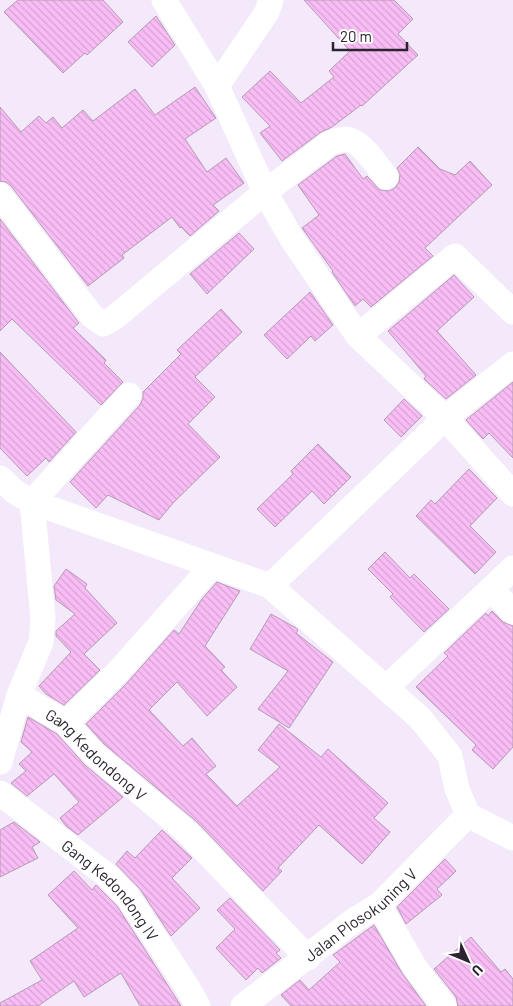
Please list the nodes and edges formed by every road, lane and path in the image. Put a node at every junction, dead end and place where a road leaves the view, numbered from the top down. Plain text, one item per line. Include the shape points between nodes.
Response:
1 (164, 0) edge
2 (271, 0) edge
3 (217, 86) junction
4 (386, 177) dead end
5 (265, 192) junction
6 (0, 195) edge
7 (513, 312) edge
8 (358, 336) junction
9 (513, 364) edge
10 (129, 395) dead end
11 (445, 418) junction
12 (0, 478) edge
13 (513, 494) edge
14 (32, 502) junction
15 (212, 566) junction
16 (513, 568) edge
17 (270, 586) junction
18 (491, 589) junction
19 (513, 612) edge
20 (386, 688) junction
21 (19, 695) junction
22 (66, 723) junction
23 (0, 762) edge
24 (0, 793) edge
25 (468, 815) junction
26 (513, 838) edge
27 (380, 905) junction
28 (308, 958) junction
29 (198, 1006) edge
30 (244, 1006) edge
31 (444, 1006) edge

1 - 3 street
2 - 3 street via 268,12
3 - 5 street
4 - 5 street via 363,148 349,139 342,139 330,143
5 - 6 street via 103,324 92,316
5 - 8 street
7 - 8 street via 455,256
8 - 11 street
9 - 11 street
10 - 14 street
11 - 13 street
11 - 17 street
12 - 14 street
14 - 15 street
14 - 21 street via 43,618 41,642
15 - 17 street
15 - 22 street via 116,674
16 - 18 street
17 - 20 street
18 - 19 street
18 - 20 street
20 - 25 street via 420,718 450,756 457,789
21 - 22 street, Gang Kedondong V
21 - 23 street
22 - 28 street, Gang Kedondong V via 94,754 187,832
24 - 29 street, Gang Kedondong IV via 110,877 128,897
25 - 26 street
25 - 27 street, Jalan Plosokuning V
27 - 28 street, Jalan Plosokuning V via 354,921
27 - 31 street via 414,966
28 - 30 street, Jalan Plosokuning V

